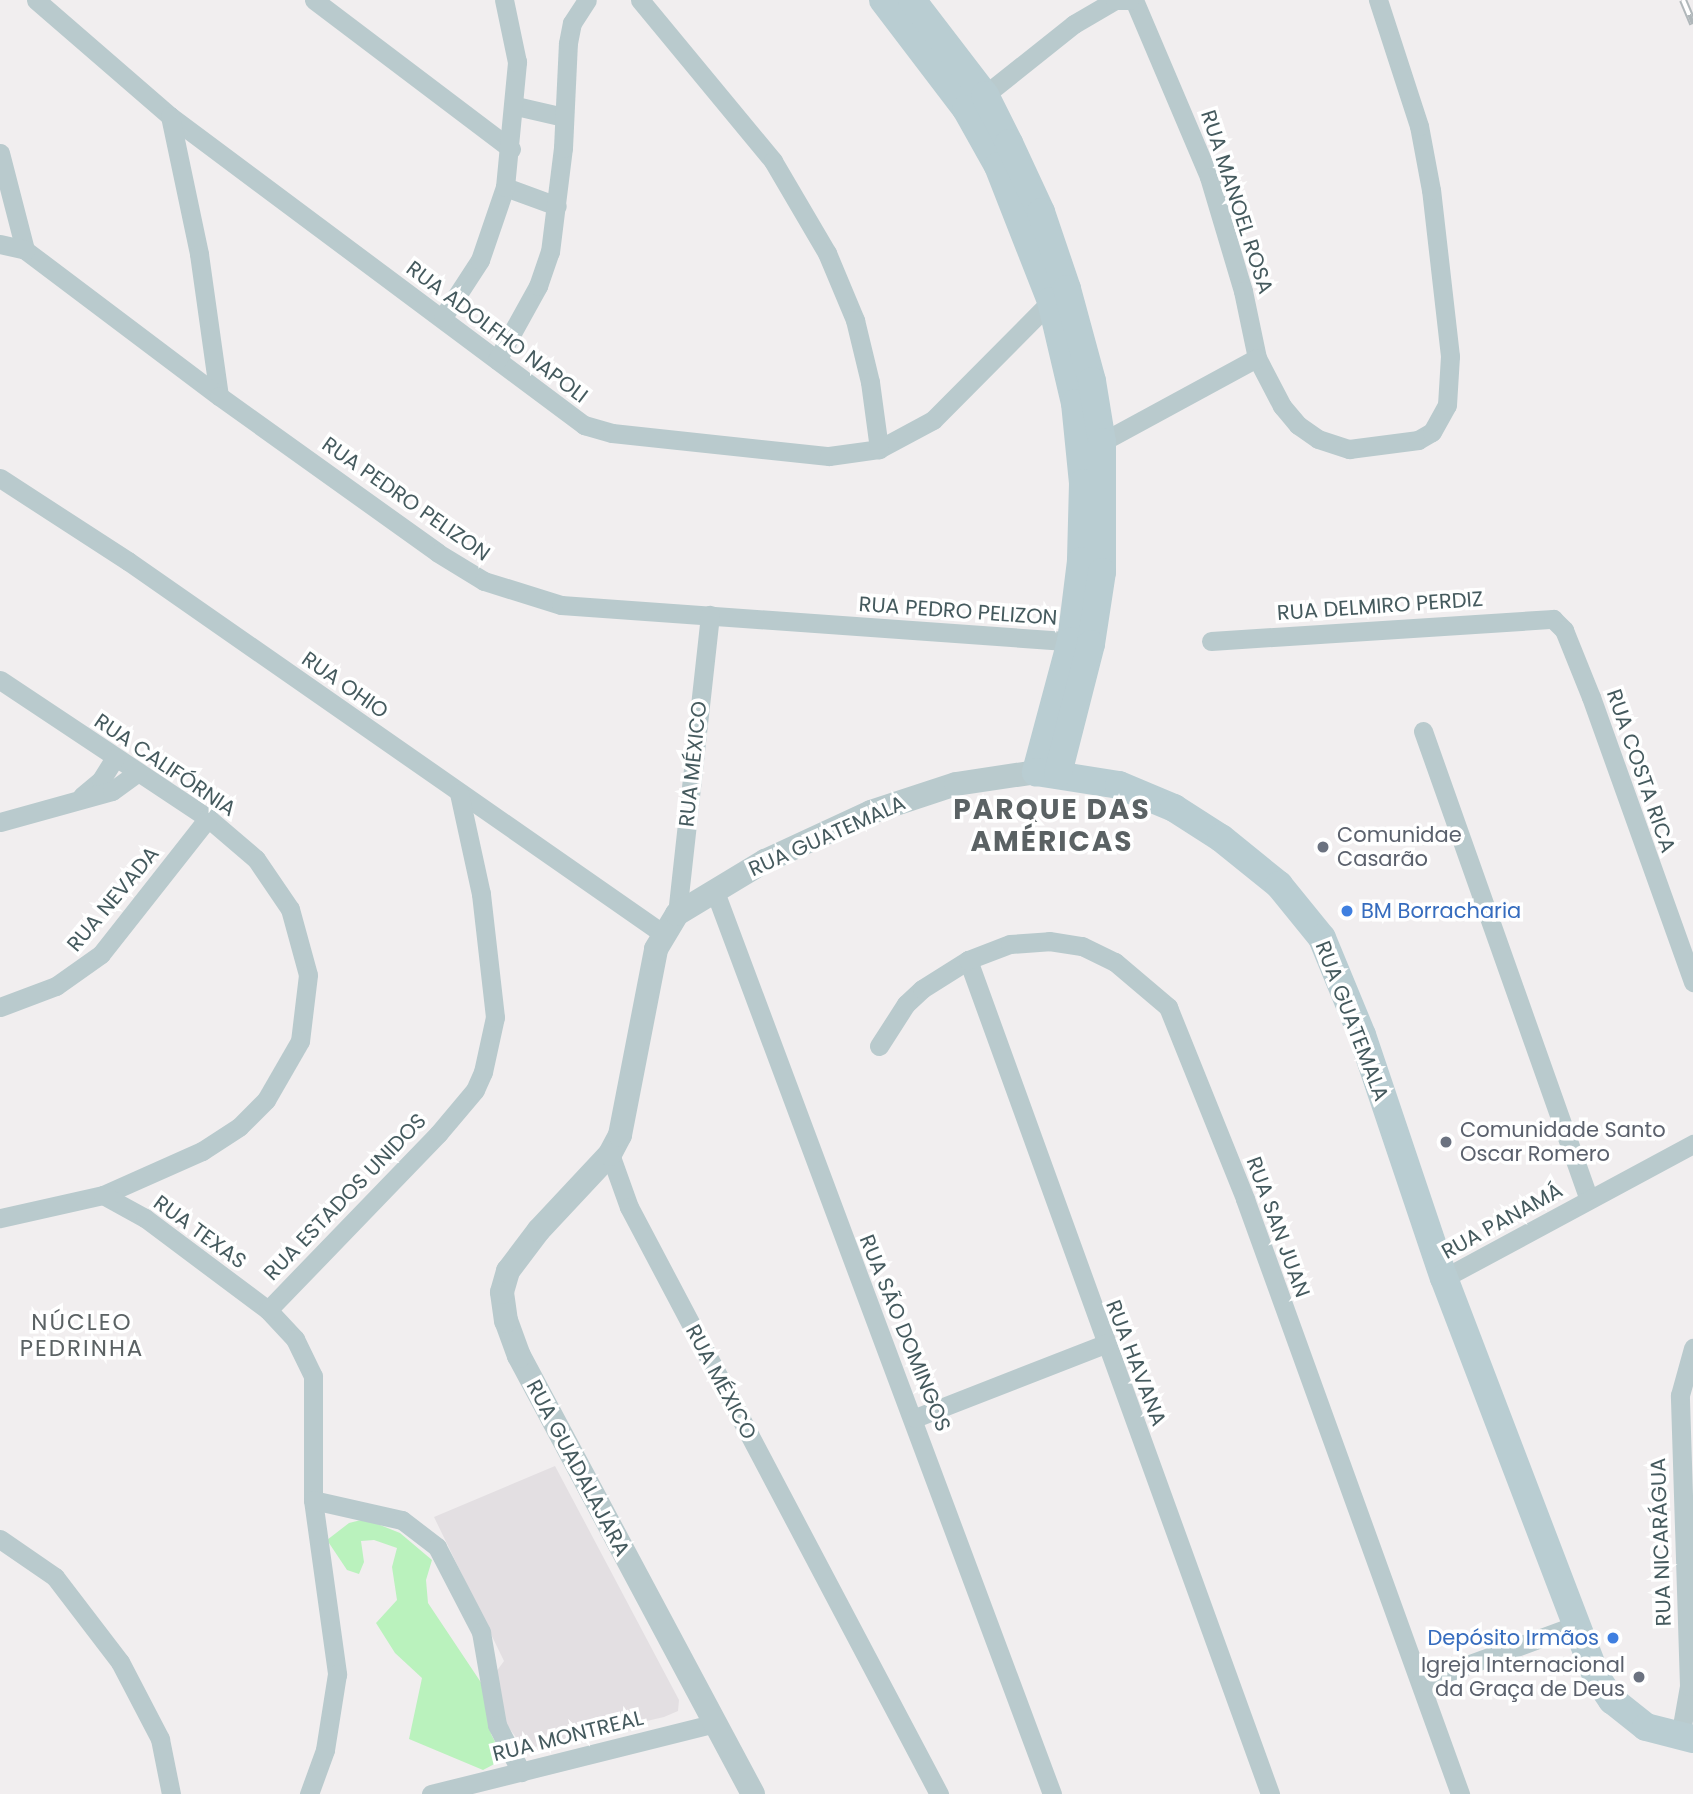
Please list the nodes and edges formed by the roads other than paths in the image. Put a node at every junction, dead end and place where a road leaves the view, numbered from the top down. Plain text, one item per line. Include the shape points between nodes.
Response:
1 (36, 0) edge
2 (314, 0) edge
3 (504, 0) edge
4 (587, 0) edge
5 (640, 0) edge
6 (883, 0) edge
7 (912, 0) edge
8 (1095, 0) edge
9 (1125, 0) edge
10 (1378, 0) edge
11 (1074, 24) junction
12 (975, 102) junction
13 (516, 106) junction
14 (170, 116) junction
15 (564, 117) junction
16 (512, 149) junction
17 (0, 153) edge
18 (3, 176) edge
19 (505, 187) junction
20 (557, 206) junction
21 (0, 244) edge
22 (25, 250) junction
23 (1051, 301) junction
24 (443, 317) junction
25 (1257, 358) junction
26 (496, 360) junction
27 (219, 396) junction
28 (1102, 442) junction
29 (879, 449) junction
30 (0, 478) edge
31 (710, 615) junction
32 (1553, 619) joint
33 (1211, 641) dead end
34 (1081, 642) junction
35 (0, 680) edge
36 (1423, 731) dead end
37 (115, 758) junction
38 (1047, 772) junction
39 (138, 773) junction
40 (458, 793) junction
41 (74, 803) junction
42 (208, 818) junction
43 (0, 822) edge
44 (714, 889) junction
45 (665, 932) junction
46 (968, 960) junction
47 (1693, 982) edge
48 (0, 1007) edge
49 (878, 1046) dead end
50 (1693, 1144) edge
51 (610, 1154) junction
52 (103, 1195) junction
53 (1588, 1199) junction
54 (0, 1218) edge
55 (1444, 1278) junction
56 (268, 1310) junction
57 (1105, 1344) junction
58 (1693, 1348) edge
59 (915, 1418) junction
60 (313, 1500) junction
61 (0, 1539) edge
62 (1573, 1626) junction
63 (1422, 1682) junction
64 (716, 1723) junction
65 (1687, 1738) edge
66 (521, 1772) junction
67 (1271, 1789) edge
68 (171, 1794) edge
69 (309, 1794) edge
70 (431, 1794) edge
71 (753, 1794) edge
72 (939, 1794) edge
73 (1052, 1794) edge
74 (1460, 1794) edge

1 - 14 street, RUA ADOLFHO NAPOLI
2 - 16 street
3 - 13 street via 517,62
4 - 15 street via 572,23 568,43
5 - 29 street via 773,161 827,253 855,320
6 - 12 main road
7 - 12 main road
8 - 11 street
9 - 11 street
9 - 25 street, RUA MANOEL ROSA via 1163,63 1209,177 1243,291
10 - 25 street, RUA MANOEL ROSA via 1419,126 1431,190 1450,356 1447,405 1432,432 1418,440 1349,449 1318,439 1298,425 1282,406
11 - 12 street
12 - 23 main road
12 - 28 main road via 1041,212 1068,289
13 - 15 street
13 - 16 street
14 - 24 street, RUA ADOLFHO NAPOLI
14 - 27 street via 199,254
15 - 20 street
16 - 19 street
17 - 18 street
18 - 22 street
19 - 20 street
19 - 24 street via 480,260
20 - 26 street via 550,252 538,286
21 - 22 street
22 - 27 street, RUA PEDRO PELIZON
23 - 29 street, RUA ADOLFHO NAPOLI via 933,420
23 - 34 main road via 1081,451
24 - 26 street, RUA ADOLFHO NAPOLI
25 - 28 street
26 - 29 street, RUA ADOLFHO NAPOLI via 563,414 611,433 830,456
27 - 31 street, RUA PEDRO PELIZON via 484,581 561,605
28 - 34 main road via 1102,572
30 - 40 street, RUA OHIO via 128,561
31 - 34 street, RUA PEDRO PELIZON
31 - 45 street, RUA MÉXICO
32 - 33 street, RUA DELMIRO PERDIZ
32 - 47 street, RUA COSTA RICA via 1563,630 1591,697
34 - 38 main road
35 - 37 street, RUA CALIFÓRNIA
36 - 53 street
37 - 39 street, RUA CALIFÓRNIA
37 - 41 street via 101,780
38 - 44 street, RUA GUATEMALA via 956,784 901,801 765,861
38 - 55 main road, RUA GUATEMALA via 1119,785 1174,808 1253,863 1308,919 1335,966 1357,1023
39 - 41 street via 112,791
39 - 42 street, RUA CALIFÓRNIA
40 - 45 street, RUA OHIO
40 - 56 street, RUA ESTADOS UNIDOS via 481,894 495,1017 483,1072 475,1090 438,1134
41 - 43 street
42 - 48 street, RUA NEVADA via 101,954 56,986
42 - 52 street, RUA CALIFÓRNIA via 256,859 290,909 308,975 300,1041 266,1100 239,1127 202,1151
44 - 45 street, RUA GUATEMALA
44 - 59 street, RUA SÃO DOMINGOS via 812,1158
45 - 51 street, RUA MÉXICO via 628,1112
46 - 49 street, RUA SAN JUAN via 906,1004
46 - 57 street, RUA HAVANA
46 - 63 street, RUA SAN JUAN via 1010,944 1049,941 1082,946 1115,962 1168,1007 1245,1199
50 - 53 street, RUA PANAMÁ
51 - 64 street, RUA GUADALAJARA via 519,1252 502,1292 506,1321 537,1391
51 - 72 street, RUA MÉXICO via 629,1208
52 - 54 street, RUA CALIFÓRNIA
52 - 56 street, RUA TEXAS via 145,1218
53 - 55 street, RUA PANAMÁ
55 - 62 main road, RUA GUATEMALA
56 - 60 street, RUA ESTADOS UNIDOS via 295,1339 313,1376
57 - 59 street
57 - 67 street, RUA HAVANA
58 - 65 street, RUA NICARÁGUA via 1680,1395
59 - 73 street, RUA SÃO DOMINGOS
60 - 66 street via 402,1520 437,1547 481,1632 497,1725
60 - 69 street, RUA ESTADOS UNIDOS via 337,1674 325,1750
61 - 68 street via 55,1577 120,1662 160,1739
62 - 63 street
62 - 65 main road, RUA GUATEMALA via 1612,1700 1646,1727
63 - 74 street, RUA SAN JUAN
64 - 66 street, RUA MONTREAL
64 - 71 street, RUA GUADALAJARA
66 - 70 street, RUA MONTREAL

